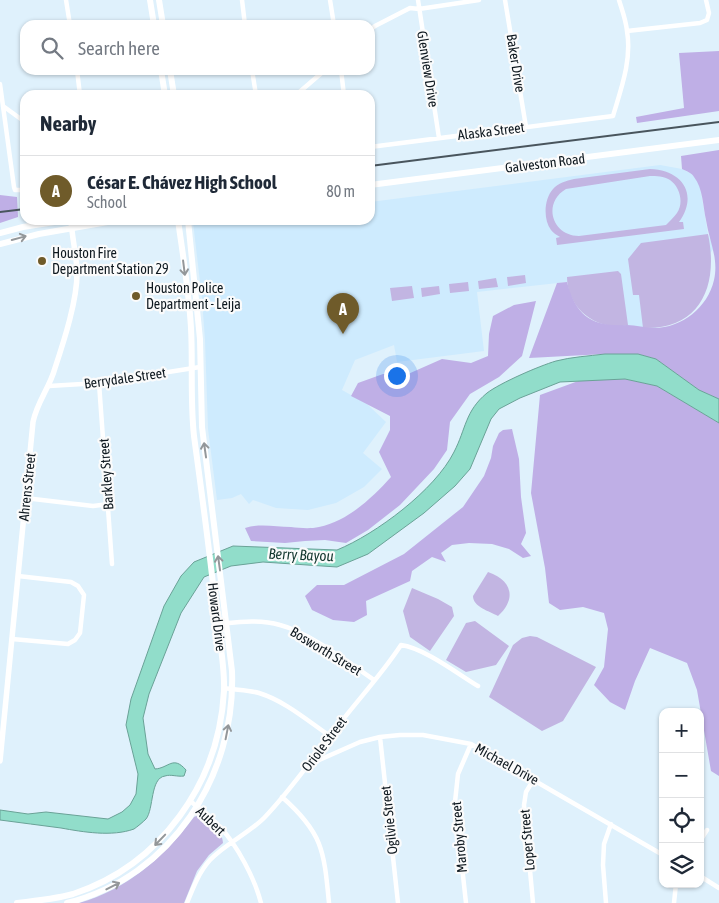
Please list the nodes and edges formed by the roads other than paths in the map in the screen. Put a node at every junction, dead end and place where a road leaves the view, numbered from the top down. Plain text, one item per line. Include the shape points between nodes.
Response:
1 (66, 0) edge
2 (150, 0) edge
3 (159, 0) edge
4 (242, 0) edge
5 (330, 0) edge
6 (418, 0) edge
7 (479, 0) edge
8 (505, 0) edge
9 (619, 0) edge
10 (706, 0) edge
11 (419, 9) junction
12 (69, 20) edge
13 (153, 20) edge
14 (162, 20) edge
15 (245, 20) edge
16 (333, 20) edge
17 (375, 26) edge
18 (627, 31) junction
19 (77, 75) edge
20 (162, 75) edge
21 (171, 75) edge
22 (253, 75) edge
23 (319, 75) edge
24 (342, 75) edge
25 (0, 84) edge
26 (79, 90) edge
27 (164, 90) edge
28 (173, 90) edge
29 (255, 90) edge
30 (302, 90) edge
31 (343, 90) edge
32 (2, 105) edge
33 (20, 118) edge
34 (526, 127) junction
35 (439, 138) junction
36 (719, 140) edge
37 (375, 146) edge
38 (375, 183) edge
39 (20, 190) edge
40 (33, 225) edge
41 (37, 225) edge
42 (89, 225) edge
43 (179, 225) edge
44 (189, 225) edge
45 (71, 228) junction
46 (0, 233) edge
47 (39, 234) junction
48 (0, 244) edge
49 (197, 297) junction
50 (188, 298) junction
51 (200, 367) junction
52 (192, 368) junction
53 (99, 383) junction
54 (49, 386) junction
55 (202, 427) junction
56 (193, 428) junction
57 (25, 498) junction
58 (212, 498) junction
59 (202, 499) junction
60 (109, 504) junction
61 (112, 564) dead end
62 (18, 576) junction
63 (227, 623) junction
64 (218, 624) junction
65 (12, 639) junction
66 (374, 680) junction
67 (478, 686) dead end
68 (224, 688) junction
69 (233, 689) junction
70 (330, 736) junction
71 (380, 737) junction
72 (471, 744) junction
73 (214, 749) junction
74 (223, 752) junction
75 (0, 761) edge
76 (310, 764) junction
77 (534, 779) junction
78 (282, 797) junction
79 (190, 801) junction
80 (197, 807) junction
81 (611, 824) junction
82 (707, 830) dead end
83 (704, 835) edge
84 (232, 842) junction
85 (659, 853) edge
86 (145, 854) junction
87 (150, 861) junction
88 (704, 879) edge
89 (676, 888) edge
90 (719, 888) edge
91 (54, 901) edge
92 (17, 903) edge
93 (68, 903) edge
94 (187, 903) edge
95 (261, 903) edge
96 (330, 903) edge
97 (398, 903) edge
98 (466, 903) edge
99 (533, 903) edge
100 (606, 903) edge
101 (674, 903) edge

1 - 12 street
2 - 13 main road
3 - 14 main road
4 - 15 street
5 - 16 street
6 - 11 street, Glenview Drive
7 - 11 street
8 - 34 street, Baker Drive
9 - 18 street
10 - 18 street via 707,20
11 - 17 street via 410,8
11 - 35 street, Glenview Drive
18 - 34 street, Alaska Street via 625,74 613,116
19 - 26 street
20 - 27 main road
21 - 28 main road
22 - 29 street
23 - 30 street
24 - 31 street
25 - 32 street
32 - 33 street
32 - 39 street via 15,190
34 - 35 street, Alaska Street
35 - 37 street, Alaska Street
36 - 38 main road, Galveston Road
40 - 46 main road
41 - 47 main road
42 - 45 main road
43 -> 50 main road, Howard Drive
44 - 49 main road, Howard Drive
45 - 47 main road
45 - 54 street, Ahrens Street via 77,271 74,300
48 -> 47 main road
49 - 50 main road
49 - 51 main road, Howard Drive
50 - 52 main road, Howard Drive
51 - 52 street, Berrydale Street
51 - 55 main road, Howard Drive
52 - 53 street, Berrydale Street
52 - 56 main road, Howard Drive
53 - 54 street, Berrydale Street
53 - 60 street, Barkley Street
54 - 57 street, Ahrens Street via 36,411
55 - 56 main road
58 -> 55 main road, Howard Drive
56 - 59 main road, Howard Drive
57 - 60 street via 93,506
57 - 62 street, Ahrens Street
58 - 59 main road
63 -> 58 main road, Howard Drive
59 - 64 main road, Howard Drive
60 - 61 street, Barkley Street
62 - 65 street, Ahrens Street
62 - 65 street via 71,582 84,595 80,633 75,640 68,644
63 - 64 street, Bosworth Street
63 - 66 street, Bosworth Street via 280,624 295,630
63 - 69 main road, Howard Drive
64 - 68 main road, Howard Drive
65 - 75 street, Ahrens Street
66 - 67 street, Oriole Street via 401,645 433,658
66 - 70 street, Oriole Street
68 - 69 street
68 - 73 main road, Howard Drive
69 - 70 street via 267,696
74 -> 69 main road, Howard Drive
70 - 76 street, Oriole Street
71 - 72 street, Michael Drive via 423,734
71 - 76 street, Michael Drive via 360,742
71 - 97 street, Ogilvie Street
72 - 77 street, Michael Drive
72 - 98 street, Maroby Street via 458,774 455,802
73 - 74 main road
73 - 79 main road, Howard Drive
74 - 80 main road, Howard Drive
76 - 78 street, Oriole Street
77 - 81 street, Michael Drive
77 - 99 street, Loper Street via 526,792 524,805
78 - 84 street, Oriole Street via 254,826
78 - 96 street via 299,812 317,836 325,860
79 - 80 street, Aubert
79 -> 86 main road, Howard Drive via 166,834
80 - 84 street, Aubert via 218,824
80 - 87 main road, Howard Drive via 173,839
81 - 85 street, Michael Drive
81 - 100 street via 604,844
82 - 83 street
84 - 94 street, Oriole Street via 202,870
84 - 95 street, Aubert via 252,878
86 - 87 main road
86 - 91 main road, Howard Drive via 104,881
93 -> 87 main road, Howard Drive via 112,887
88 - 90 street
89 - 101 street
91 - 92 main road, Howard Drive

